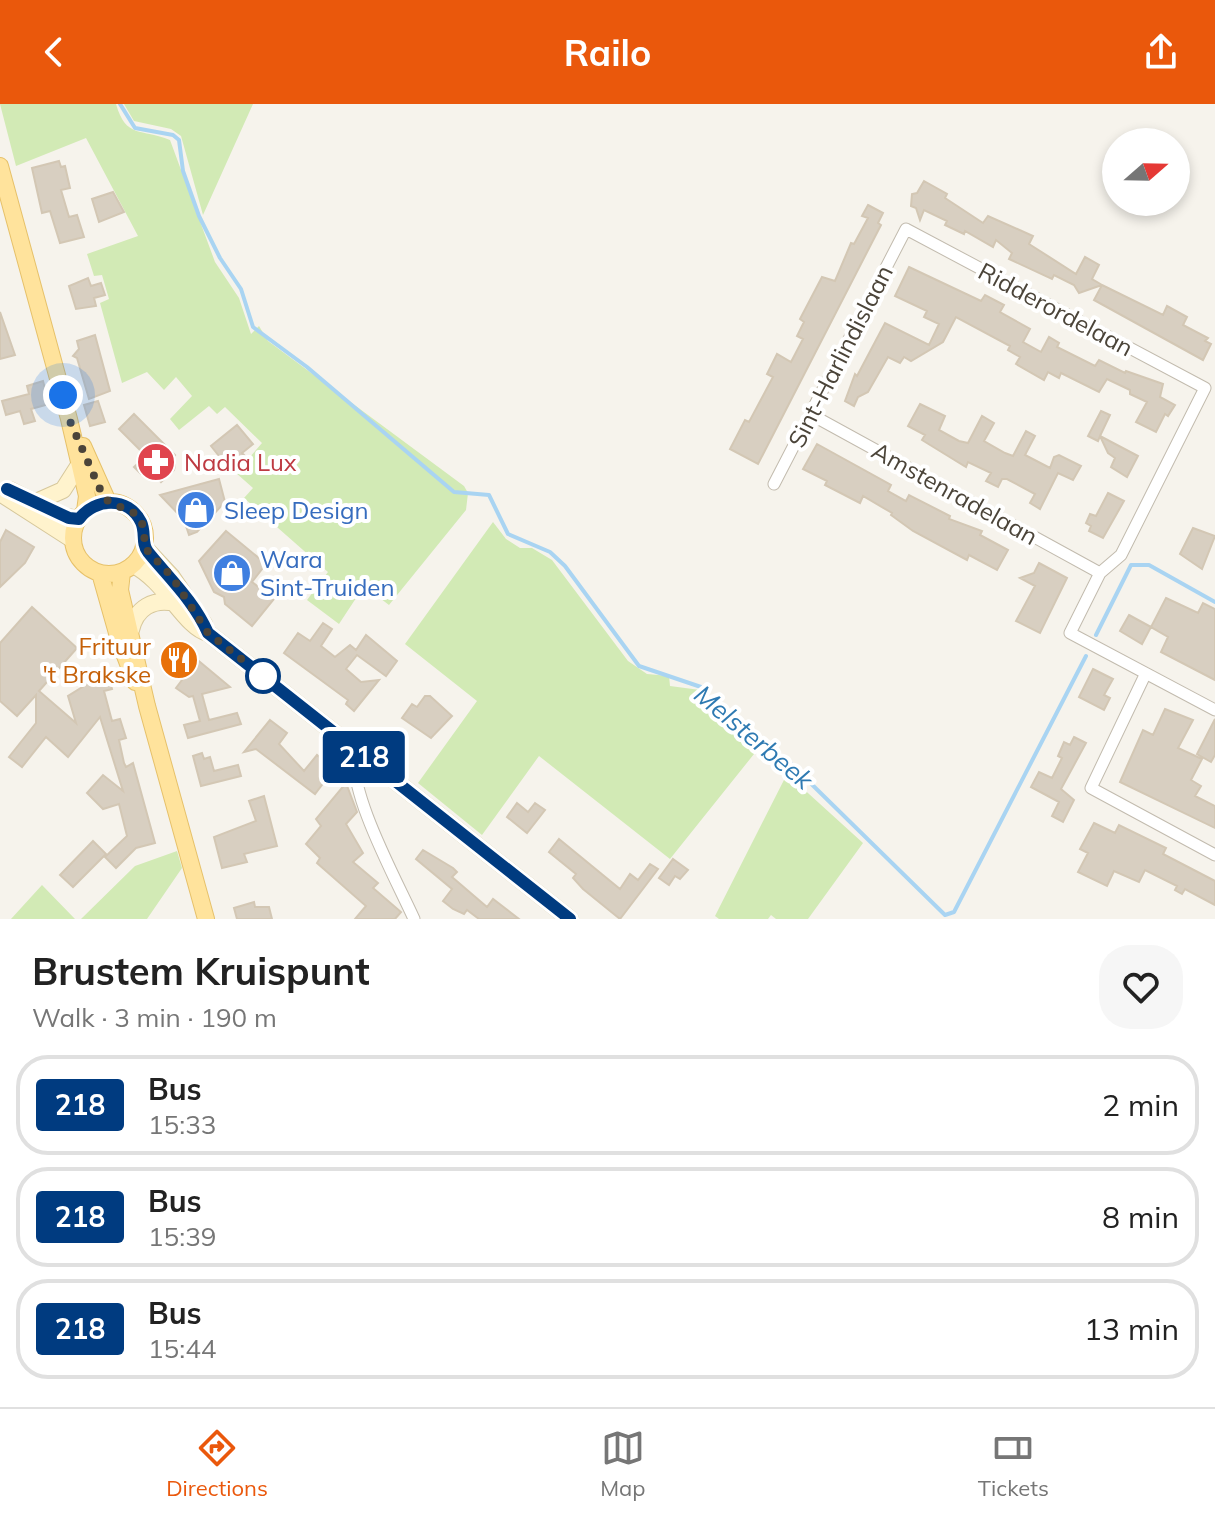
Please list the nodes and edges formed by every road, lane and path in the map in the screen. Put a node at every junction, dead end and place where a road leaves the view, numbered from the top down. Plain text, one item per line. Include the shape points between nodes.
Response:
1 (0, 166) edge
2 (906, 229) joint
3 (810, 414) junction
4 (69, 419) junction
5 (79, 465) junction
6 (774, 484) dead end
7 (0, 487) edge
8 (0, 493) edge
9 (36, 502) junction
10 (108, 502) junction
11 (82, 515) junction
12 (73, 540) junction
13 (144, 547) junction
14 (127, 569) junction
15 (100, 573) junction
16 (1100, 573) junction
17 (175, 603) junction
18 (131, 630) junction
19 (208, 633) junction
20 (1145, 675) junction
21 (147, 706) junction
22 (1215, 710) edge
23 (356, 751) junction
24 (1215, 855) edge
25 (206, 919) edge
26 (414, 919) edge
27 (570, 919) edge

1 - 4 main road
2 - 3 street, Sint-Harlindislaan
2 - 16 street, Ridderordelaan via 1205,388 1121,555
3 - 6 street, Sint-Harlindislaan
3 - 16 street, Amstenradelaan
4 - 5 main road
4 - 10 main road
5 - 9 main road via 63,490
5 - 11 main road via 87,496
7 - 9 main road
8 - 12 main road
9 - 11 main road via 62,516
10 - 11 main road
10 - 13 main road via 137,516
11 - 12 main road
12 - 15 main road via 84,565
13 - 14 main road
13 - 19 main road via 172,577
14 - 15 main road
14 - 17 main road via 154,578
14 - 18 main road via 120,590
15 - 21 main road via 124,655
16 - 20 street via 1070,633
17 - 18 main road via 150,604 137,614
17 - 19 main road
18 - 21 main road
19 - 23 main road
20 - 22 street
20 - 24 street via 1091,788
21 - 25 main road
23 - 26 street via 352,764 359,793
23 - 27 main road

